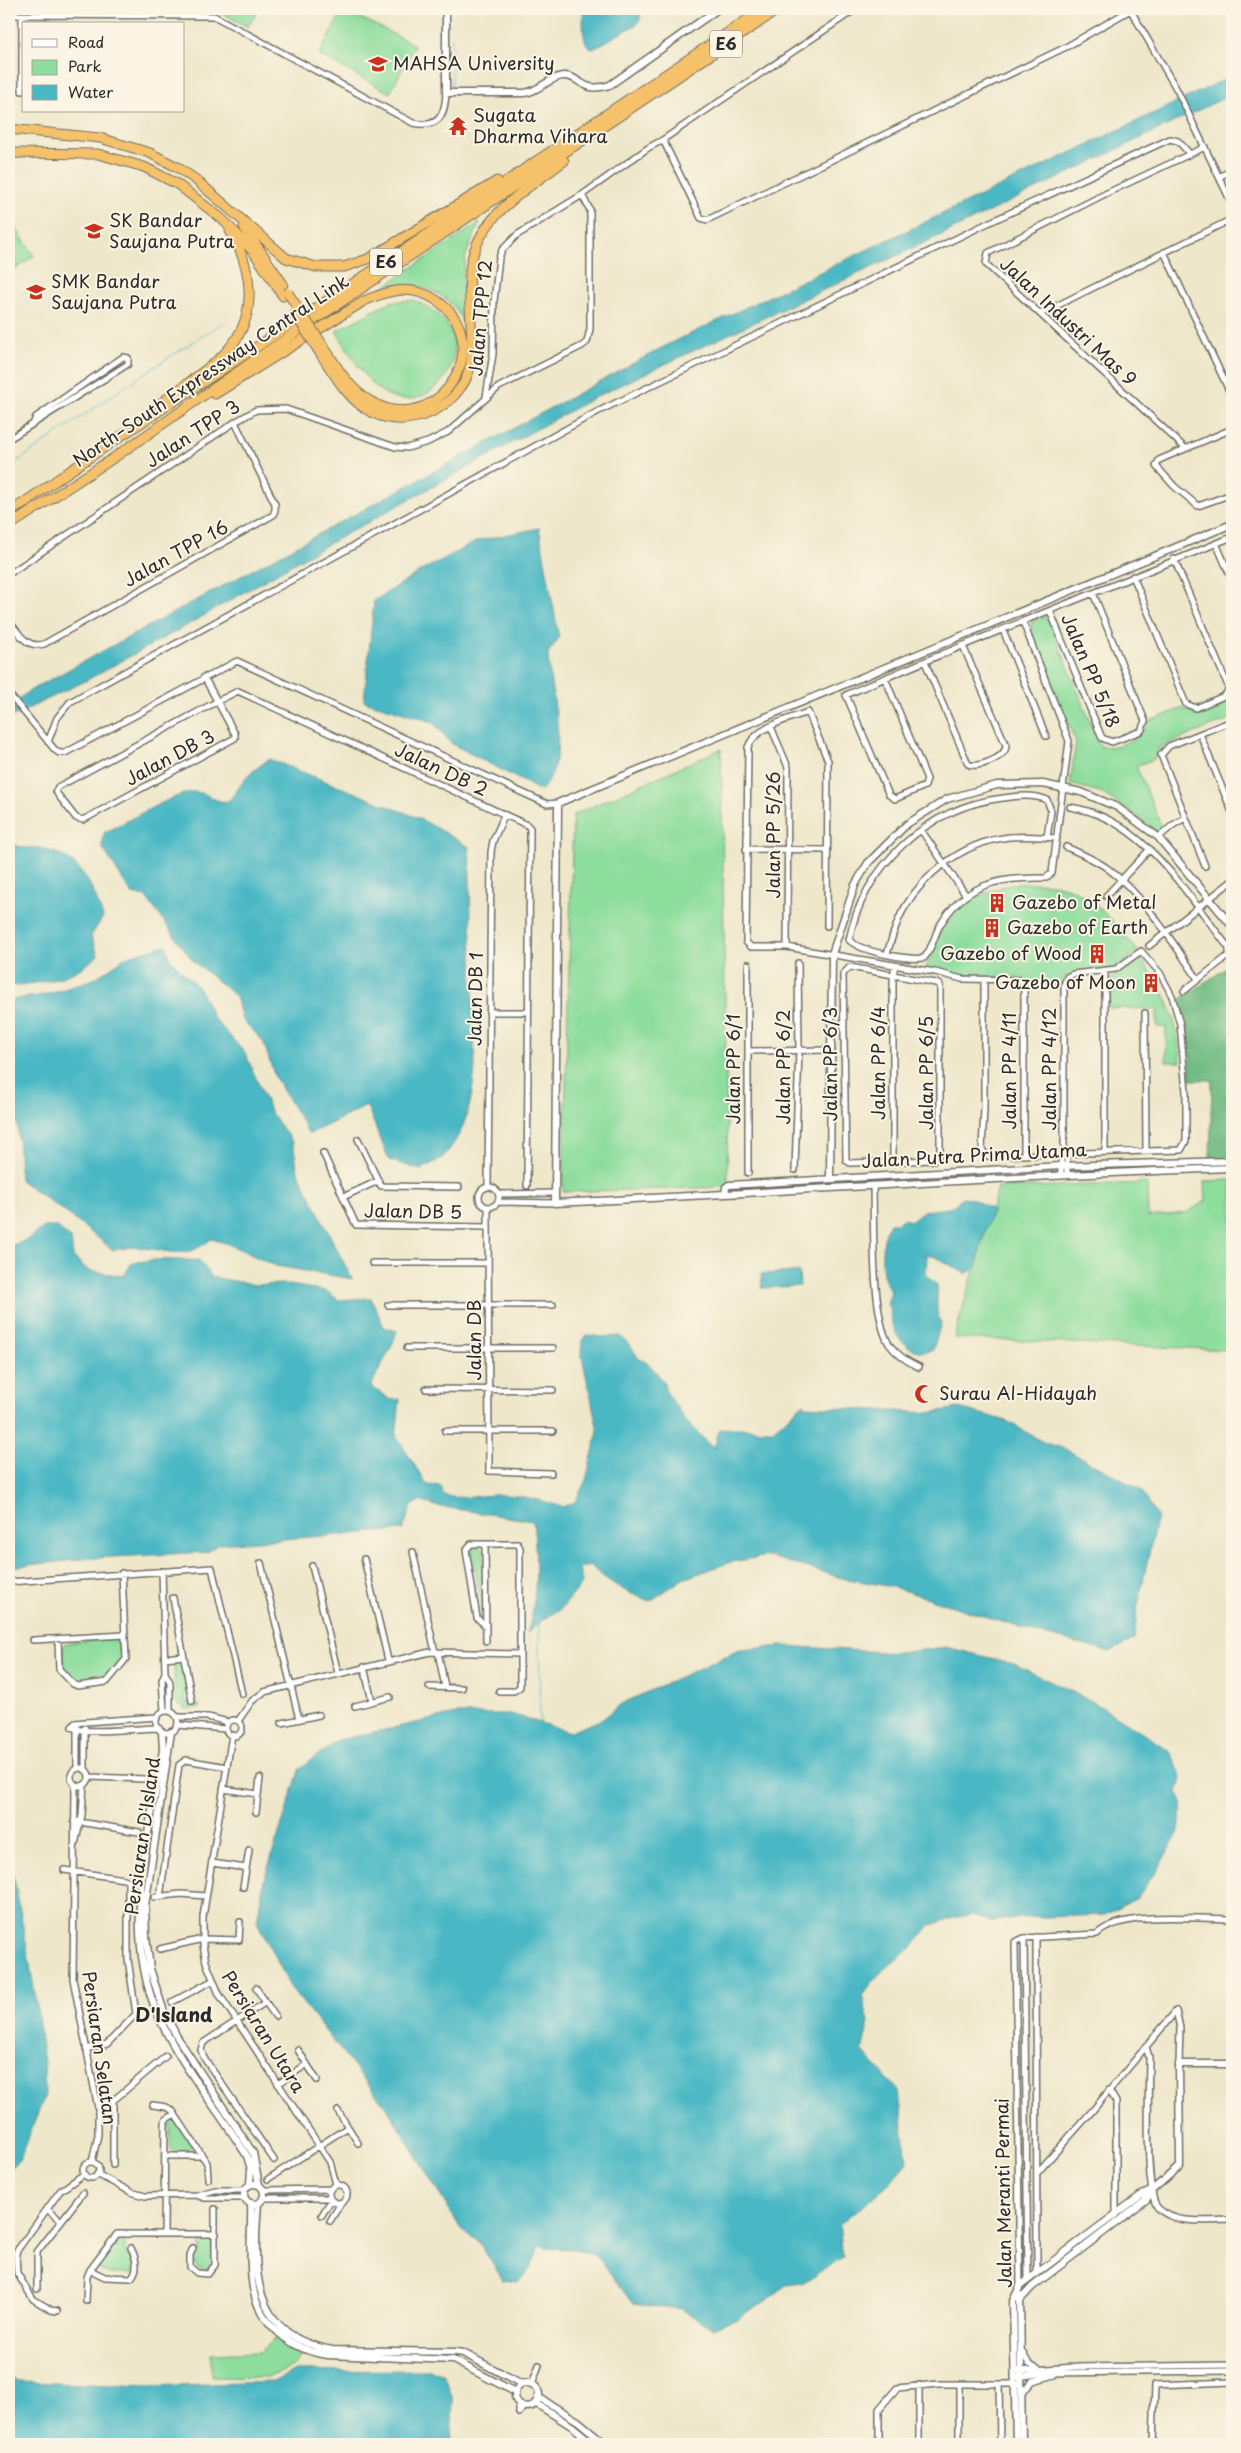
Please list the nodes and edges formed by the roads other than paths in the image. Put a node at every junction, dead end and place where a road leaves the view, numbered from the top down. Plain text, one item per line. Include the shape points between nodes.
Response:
1 (446, 9) edge
2 (718, 9) edge
3 (763, 9) edge
4 (779, 9) edge
5 (856, 9) edge
6 (1131, 9) edge
7 (9, 15) edge
8 (22, 16) junction
9 (66, 16) junction
10 (110, 16) junction
11 (155, 16) junction
12 (66, 22) edge
13 (110, 22) edge
14 (155, 22) edge
15 (22, 91) dead end
16 (446, 93) junction
17 (635, 94) junction
18 (640, 104) junction
19 (9, 129) edge
20 (661, 141) junction
21 (1204, 147) junction
22 (9, 153) edge
23 (1190, 154) junction
24 (1232, 170) edge
25 (1219, 177) junction
26 (582, 195) junction
27 (1232, 204) edge
28 (235, 214) junction
29 (222, 218) junction
30 (1232, 219) edge
31 (1164, 252) junction
32 (286, 294) junction
33 (1040, 314) junction
34 (325, 355) junction
35 (486, 396) junction
36 (1232, 397) edge
37 (34, 422) junction
38 (236, 422) junction
39 (1232, 429) edge
40 (9, 439) edge
41 (109, 444) junction
42 (1185, 448) junction
43 (115, 458) junction
44 (1232, 494) edge
45 (9, 513) edge
46 (1232, 524) edge
47 (9, 526) edge
48 (1232, 536) edge
49 (1216, 543) junction
50 (1174, 559) junction
51 (9, 574) edge
52 (1133, 576) junction
53 (1232, 580) edge
54 (1093, 593) junction
55 (1050, 610) junction
56 (9, 621) edge
57 (1023, 622) junction
58 (1003, 630) junction
59 (964, 646) junction
60 (925, 662) junction
61 (204, 678) junction
62 (885, 678) junction
63 (9, 694) edge
64 (218, 701) junction
65 (1232, 721) edge
66 (771, 727) junction
67 (1200, 734) junction
68 (1046, 736) dead end
69 (48, 742) junction
70 (1064, 788) junction
71 (558, 803) junction
72 (1070, 807) dead end
73 (1232, 812) edge
74 (504, 816) junction
75 (1185, 818) junction
76 (79, 820) joint
77 (921, 830) junction
78 (1047, 837) junction
79 (1159, 837) junction
80 (1057, 838) junction
81 (1066, 847) dead end
82 (746, 849) junction
83 (1150, 849) junction
84 (787, 850) junction
85 (827, 850) junction
86 (944, 864) junction
87 (1205, 866) dead end
88 (1122, 881) junction
89 (1232, 881) edge
90 (965, 894) junction
91 (1106, 896) dead end
92 (1210, 899) junction
93 (1197, 908) junction
94 (827, 926) dead end
95 (1232, 926) edge
96 (1166, 932) junction
97 (1149, 946) dead end
98 (788, 947) junction
99 (832, 954) junction
100 (887, 954) junction
101 (798, 963) dead end
102 (748, 964) dead end
103 (895, 965) junction
104 (1104, 971) junction
105 (893, 976) junction
106 (1198, 979) junction
107 (984, 980) junction
108 (1184, 990) dead end
109 (489, 1012) junction
110 (528, 1012) junction
111 (1145, 1013) dead end
112 (799, 1050) junction
113 (832, 1050) junction
114 (748, 1051) junction
115 (358, 1139) dead end
116 (1146, 1151) junction
117 (1105, 1152) junction
118 (323, 1153) dead end
119 (1064, 1153) junction
120 (1024, 1155) junction
121 (893, 1161) junction
122 (1232, 1161) edge
123 (1064, 1166) junction
124 (1232, 1168) edge
125 (796, 1170) dead end
126 (748, 1173) dead end
127 (1064, 1174) junction
128 (830, 1178) junction
129 (378, 1181) junction
130 (873, 1185) junction
131 (488, 1186) junction
132 (527, 1186) dead end
133 (459, 1187) dead end
134 (555, 1193) junction
135 (499, 1194) junction
136 (725, 1194) junction
137 (343, 1197) junction
138 (498, 1202) junction
139 (555, 1203) junction
140 (488, 1207) junction
141 (488, 1227) junction
142 (372, 1263) dead end
143 (488, 1264) junction
144 (388, 1305) dead end
145 (489, 1305) junction
146 (553, 1305) dead end
147 (407, 1348) dead end
148 (488, 1348) junction
149 (553, 1348) dead end
150 (919, 1367) dead end
151 (426, 1389) dead end
152 (488, 1389) junction
153 (553, 1390) dead end
154 (445, 1431) dead end
155 (488, 1431) junction
156 (553, 1431) dead end
157 (551, 1472) dead end
158 (486, 1544) junction
159 (412, 1552) dead end
160 (364, 1559) dead end
161 (261, 1562) dead end
162 (312, 1566) dead end
163 (162, 1571) junction
164 (122, 1573) junction
165 (9, 1582) edge
166 (173, 1598) dead end
167 (486, 1626) junction
168 (125, 1635) junction
169 (32, 1640) dead end
170 (58, 1640) junction
171 (486, 1642) dead end
172 (436, 1652) junction
173 (520, 1654) junction
174 (184, 1656) junction
175 (165, 1658) junction
176 (388, 1660) junction
177 (364, 1667) junction
178 (338, 1673) junction
179 (291, 1685) junction
180 (429, 1687) dead end
181 (445, 1687) junction
182 (462, 1688) dead end
183 (499, 1691) dead end
184 (242, 1694) dead end
185 (390, 1697) dead end
186 (192, 1701) dead end
187 (372, 1701) junction
188 (355, 1706) dead end
189 (167, 1711) junction
190 (319, 1715) dead end
191 (157, 1717) junction
192 (177, 1717) junction
193 (300, 1719) junction
194 (238, 1721) junction
195 (85, 1722) junction
196 (228, 1722) junction
197 (282, 1723) dead end
198 (178, 1725) junction
199 (226, 1728) junction
200 (77, 1730) junction
201 (85, 1730) junction
202 (161, 1730) junction
203 (172, 1732) junction
204 (232, 1735) junction
205 (227, 1767) junction
206 (77, 1769) junction
207 (85, 1770) junction
208 (89, 1777) junction
209 (260, 1778) dead end
210 (146, 1779) dead end
211 (84, 1785) junction
212 (75, 1786) junction
213 (223, 1789) junction
214 (258, 1794) junction
215 (256, 1812) dead end
216 (74, 1821) junction
217 (81, 1822) junction
218 (140, 1832) dead end
219 (74, 1847) junction
220 (249, 1850) dead end
221 (212, 1863) junction
222 (246, 1868) junction
223 (64, 1870) dead end
224 (73, 1871) junction
225 (243, 1887) dead end
226 (206, 1896) junction
227 (1232, 1919) edge
228 (240, 1922) dead end
229 (1036, 1937) junction
230 (1024, 1938) junction
231 (203, 1940) junction
232 (160, 1949) dead end
233 (212, 1981) junction
234 (256, 1988) dead end
235 (172, 2002) dead end
236 (266, 2002) junction
237 (275, 2016) dead end
238 (237, 2022) junction
239 (1146, 2047) junction
240 (86, 2049) junction
241 (298, 2050) dead end
242 (166, 2056) dead end
243 (307, 2064) junction
244 (1179, 2064) junction
245 (1232, 2064) edge
246 (317, 2080) dead end
247 (278, 2084) junction
248 (1109, 2090) junction
249 (113, 2100) junction
250 (97, 2102) junction
251 (153, 2105) dead end
252 (338, 2111) dead end
253 (175, 2114) junction
254 (348, 2126) junction
255 (358, 2143) dead end
256 (195, 2145) junction
257 (319, 2145) junction
258 (166, 2156) junction
259 (188, 2156) junction
260 (202, 2156) junction
261 (274, 2160) dead end
262 (92, 2162) junction
263 (113, 2165) dead end
264 (1037, 2173) junction
265 (84, 2174) junction
266 (97, 2174) junction
267 (208, 2179) dead end
268 (268, 2179) dead end
269 (250, 2184) junction
270 (336, 2184) junction
271 (261, 2188) junction
272 (330, 2189) junction
273 (244, 2190) junction
274 (1151, 2191) junction
275 (83, 2193) dead end
276 (196, 2195) junction
277 (165, 2196) junction
278 (331, 2199) junction
279 (257, 2200) junction
280 (341, 2203) junction
281 (47, 2209) junction
282 (215, 2209) dead end
283 (1116, 2214) junction
284 (322, 2215) dead end
285 (1232, 2220) edge
286 (60, 2221) junction
287 (330, 2221) dead end
288 (164, 2234) junction
289 (216, 2234) junction
290 (131, 2248) dead end
291 (193, 2248) dead end
292 (90, 2270) junction
293 (1038, 2274) junction
294 (1028, 2280) junction
295 (1020, 2286) junction
296 (37, 2289) dead end
297 (1021, 2299) junction
298 (86, 2301) dead end
299 (58, 2311) dead end
300 (277, 2327) junction
301 (1021, 2349) junction
302 (539, 2365) dead end
303 (1232, 2365) edge
304 (1039, 2368) junction
305 (1232, 2371) edge
306 (1063, 2373) junction
307 (1018, 2377) junction
308 (1232, 2382) edge
309 (522, 2384) junction
310 (532, 2384) junction
311 (959, 2384) junction
312 (999, 2384) junction
313 (918, 2385) junction
314 (515, 2392) junction
315 (1022, 2393) junction
316 (537, 2400) junction
317 (597, 2442) edge
318 (606, 2444) edge
319 (879, 2444) edge
320 (919, 2444) edge
321 (959, 2444) edge
322 (1000, 2444) edge
323 (1016, 2444) edge
324 (1022, 2444) edge
325 (1153, 2444) edge

1 - 16 street
2 - 16 street via 622,77 600,88 591,88 562,76 530,93
3 - 17 highway, North–South Expressway Central Link / E6
4 - 18 highway, North–South Expressway Central Link / E6
5 - 20 street
6 - 20 street via 1066,47 706,220 701,218
6 - 21 street via 1177,90
7 - 8 street
8 - 9 street
8 - 15 street
9 - 10 street
9 - 12 street
10 - 11 street
10 - 13 street
11 - 14 street
11 - 16 street via 220,18 413,123 429,124 440,119 446,105
17 - 28 highway via 418,231 354,264 332,268 300,264 274,249
17 - 41 highway, North–South Expressway Central Link / E6
18 - 34 highway via 498,211 485,227 477,241 470,269 471,364 462,387 444,405 410,419 375,414 352,397
18 - 43 highway, North–South Expressway Central Link / E6 via 259,357
19 - 28 highway via 100,138 150,153 196,180
20 - 26 street
21 - 23 street, Jalan Industri Mas 9
21 - 25 street
22 - 29 highway via 98,154 144,166 177,184
23 - 33 street, Jalan Industri Mas 9 via 988,253 986,264
23 - 69 street via 1178,141 1170,139 597,412 70,702 58,718
24 - 25 street
25 - 27 street
26 - 35 street, Jalan TPP 12 via 517,235 498,258 493,354
26 - 35 street via 590,210 590,329 587,342
28 - 32 highway
29 - 32 highway
29 - 41 highway via 238,244 248,271 248,302 239,334 222,356 202,373
30 - 31 street
31 - 33 street
31 - 36 street
32 - 34 highway, bridge
33 - 42 street, Jalan Industri Mas 9
34 - 43 highway via 370,401 388,409 406,410 429,404 447,391 458,374 463,346 456,323 440,302 419,292 389,291 356,307
35 - 38 street, Jalan TPP 3 via 471,414 448,432 407,448 395,447 286,409 256,410
37 - 37 street via 36,417 123,356 128,358 128,364
37 - 40 street
38 - 51 street, Jalan TPP 3
38 - 56 street, Jalan TPP 16 via 275,504 273,515 44,644 28,644
39 - 42 street
41 - 45 highway, North–South Expressway Central Link / E6
42 - 44 street via 1156,462 1156,468 1198,506
43 - 47 highway, North–South Expressway Central Link / E6
46 - 71 street
48 - 49 street
49 - 50 street
49 - 53 street
50 - 52 street
50 - 52 street via 1228,686 1224,696 1196,708 1186,704
52 - 54 street
54 - 55 street
54 - 55 street, Jalan PP 5/18 via 1145,721 1141,731 1112,742 1102,738
55 - 57 street
57 - 58 street
57 - 70 street via 1069,741
58 - 59 street
58 - 68 street
59 - 60 street
59 - 60 street via 1006,745 1003,756 977,765 968,764
60 - 62 street
61 - 64 street
61 - 69 street via 65,753 59,753
61 - 71 street via 233,662 242,663 547,804
62 - 62 street via 846,695 889,795 895,799 927,783
63 - 69 street
64 - 74 street, Jalan DB 2 via 233,692 244,693
64 - 76 street, Jalan DB 3 via 235,734 232,741
64 - 76 street, Jalan DB 2 via 58,786 58,795
65 - 67 street
66 - 82 street via 753,738 748,747
66 - 84 street, Jalan PP 5/26 via 788,767
66 - 85 street via 808,712 828,761
67 - 73 street
67 - 75 street via 1165,748 1161,759
70 - 79 street via 1102,799
70 - 80 street
70 - 99 street via 1043,784 997,785 947,799 907,824 868,863 855,885
71 - 134 street
72 - 83 street via 1106,818
74 - 109 street, Jalan DB 1 via 492,845
74 - 110 street, Jalan DB 2 via 527,825 531,834
75 - 79 street
75 - 87 street
77 - 78 street via 964,806 1019,796 1040,797 1048,800 1051,811
77 - 86 street
77 - 100 street via 887,859 865,891 851,931 849,940 854,946
78 - 80 street
78 - 86 street via 1001,838 974,846
79 - 92 street
80 - 90 street via 1050,877 1001,880
81 - 88 street via 1093,859
82 - 84 street
82 - 98 street via 746,942 751,947
83 - 88 street
83 - 93 street via 1166,865
84 - 85 street
84 - 98 street, Jalan PP 5/26
85 - 94 street
86 - 90 street
86 - 100 street via 904,907
88 - 91 street
88 - 96 street
89 - 92 street
90 - 100 street via 940,926 924,958
92 - 93 street
92 - 95 street
93 - 96 street
93 - 106 street via 1229,948 1229,955
96 - 97 street
96 - 106 street
98 - 99 street
99 - 103 street
99 - 113 street
101 - 112 street, Jalan PP 6/2
102 - 114 street, Jalan PP 6/1
103 - 105 street, Jalan PP 6/4
103 - 107 street via 962,979
104 - 116 street, Jalan PP 4/12 via 1127,963 1142,951 1160,973 1172,996 1180,1024 1186,1092 1186,1141 1181,1150
104 - 117 street
104 - 119 street, Jalan PP 4/12 via 1073,974 1067,977 1064,985
105 - 121 street, Jalan PP 6/4
105 - 121 street, Jalan PP 6/5 via 936,982 941,990 938,1157 934,1160
105 - 121 street, Jalan PP 6/3 via 850,966 844,974 845,1155 850,1162
106 - 108 street
107 - 120 street, Jalan PP 4/11 via 1021,980 1024,986
107 - 120 street via 982,1150 988,1156
109 - 110 street
109 - 131 street, Jalan DB 1
110 - 132 street, Jalan DB 2
111 - 116 street
112 - 113 street
112 - 114 street
112 - 125 street, Jalan PP 6/2
113 - 128 street
114 - 126 street, Jalan PP 6/1
115 - 129 street
116 - 117 street
117 - 119 street
118 - 137 street, Jalan DB 5
119 - 120 street
119 - 123 street, Jalan PP 4/12
122 - 123 street, Jalan Putra Prima Utama
123 - 127 street, Jalan PP 4/12
123 - 128 street, Jalan Putra Prima Utama
124 - 127 street, Jalan Putra Prima Utama
127 - 130 street, Jalan Putra Prima Utama
128 - 136 street, Jalan Putra Prima Utama via 729,1185
129 - 133 street via 384,1187
129 - 137 street
130 - 136 street, Jalan Putra Prima Utama
130 - 150 street via 879,1316 889,1344 904,1359
131 - 135 street
131 - 140 street via 482,1189 479,1198
134 - 135 street
134 - 139 street
135 - 138 street
136 - 139 street, Jalan Putra Prima Utama
137 - 141 street, Jalan DB 5 via 356,1225
138 - 139 street
138 - 140 street
140 - 141 street, Jalan DB
141 - 143 street, Jalan DB
142 - 143 street
143 - 145 street, Jalan DB
144 - 145 street
145 - 146 street
145 - 148 street, Jalan DB
147 - 148 street
148 - 149 street
148 - 152 street, Jalan DB
151 - 152 street
152 - 153 street
152 - 155 street, Jalan DB
154 - 155 street
155 - 156 street
155 - 157 street, Jalan DB via 490,1472
158 - 167 street
158 - 167 street via 470,1545 466,1552 477,1618
158 - 173 street via 520,1546
159 - 172 street
160 - 176 street
161 - 179 street
162 - 178 street
163 - 164 street
163 - 175 street
163 - 184 street via 214,1570
164 - 165 street
164 - 168 street
166 - 174 street
167 - 171 street
168 - 170 street
168 - 170 street via 125,1661 104,1684 73,1684 60,1673
169 - 170 street
172 - 173 street
172 - 176 street
172 - 181 street
173 - 183 street via 520,1687 514,1691
174 - 175 street
174 - 186 street
175 - 189 street via 162,1680
176 - 177 street
177 - 178 street
177 - 187 street
178 - 179 street
179 - 193 street
179 - 194 street via 259,1695
180 - 181 street
181 - 182 street
185 - 187 street
187 - 188 street
189 - 191 street
189 - 192 street
190 - 193 street
191 - 195 street
191 - 202 street
192 - 196 street via 208,1717
192 - 198 street
193 - 197 street
194 - 196 street
194 - 204 street via 241,1731
195 - 200 street via 77,1723
195 - 201 street
196 - 199 street
198 - 199 street
198 - 203 street
199 - 204 street
200 - 201 street
200 - 206 street
201 - 202 street
201 - 207 street
202 - 203 street
202 - 269 street, Persiaran D'Island via 163,1750 140,1906 139,1937 144,1970 158,2014 171,2040 247,2156 251,2169
203 - 271 street, Persiaran D'Island via 146,1906 150,1969 164,2012 177,2037 253,2154
204 - 205 street, Persiaran Utara
205 - 213 street, Persiaran Utara
205 - 226 street via 186,1760 179,1765 158,1897 181,1894
206 - 207 street
206 - 212 street via 71,1776
207 - 208 street
208 - 210 street
208 - 211 street
209 - 214 street
211 - 212 street
211 - 217 street
212 - 216 street
213 - 214 street
213 - 221 street, Persiaran Utara
214 - 215 street
216 - 217 street
216 - 219 street
217 - 218 street
217 - 219 street
219 - 224 street, Persiaran Selatan
220 - 222 street
221 - 222 street
221 - 226 street, Persiaran Utara
222 - 225 street
223 - 224 street
224 - 240 street, Persiaran Selatan via 73,1980
224 - 240 street via 128,1882 128,1959 137,2010 135,2017 107,2044
226 - 231 street, Persiaran Utara
227 - 229 street via 1158,1918 1122,1922 1103,1928 1097,1934
228 - 231 street via 239,1940
229 - 230 street
229 - 264 street
230 - 294 street, Jalan Meranti Permai
230 - 295 street, Jalan Meranti Permai via 1015,1942
231 - 232 street
231 - 233 street, Persiaran Utara
233 - 235 street
233 - 238 street, Persiaran Utara
234 - 236 street
236 - 237 street
236 - 238 street
238 - 247 street, Persiaran Utara
238 - 261 street via 203,2043 201,2050
239 - 244 street via 1176,2010 1180,2028
239 - 248 street
239 - 274 street via 1149,2057
240 - 250 street, Persiaran Selatan
241 - 243 street
242 - 249 street
243 - 246 street
243 - 247 street
244 - 245 street
244 - 274 street via 1180,2166
247 - 257 street, Persiaran Utara
248 - 264 street
248 - 283 street via 1116,2102
249 - 250 street
249 - 263 street
250 - 262 street, Persiaran Selatan via 98,2134
251 - 253 street via 170,2108
252 - 254 street
253 - 256 street
253 - 258 street via 165,2122
254 - 255 street
254 - 257 street
256 - 259 street
256 - 260 street
257 - 268 street
257 - 270 street, Persiaran Utara via 330,2162
258 - 259 street
258 - 277 street
259 - 260 street
260 - 267 street via 208,2166
262 - 265 street via 84,2166
262 - 266 street via 98,2167
264 - 293 street
265 - 266 street via 90,2178
265 - 281 street via 60,2191
266 - 277 street via 137,2195
269 - 271 street
269 - 273 street
270 - 272 street
270 - 280 street via 348,2192
271 - 272 street
271 - 279 street, Persiaran D'Island
272 - 278 street
273 - 276 street via 214,2190
273 - 279 street
274 - 283 street
274 - 285 street via 1153,2202 1160,2210 1178,2219
274 - 297 street via 1147,2199 1032,2287
275 - 286 street
276 - 277 street
276 - 279 street
277 - 288 street
278 - 279 street
278 - 280 street
278 - 284 street
279 - 300 street via 254,2250 259,2291
280 - 287 street
281 - 286 street
281 - 299 street via 17,2248 16,2270 33,2299
282 - 289 street
283 - 293 street
286 - 296 street via 37,2252
288 - 289 street
288 - 292 street via 117,2234
289 - 291 street via 215,2265 208,2274 197,2273 190,2267
290 - 292 street via 136,2257 135,2273 131,2278 105,2277
292 - 298 street
293 - 294 street
294 - 295 street
295 - 297 street, Jalan Meranti Permai
295 - 307 street via 1013,2301
297 - 301 street, Jalan Meranti Permai
300 - 309 street via 314,2347 463,2353
300 - 314 street via 298,2347 312,2353 444,2359 465,2366
301 - 304 street via 1029,2364
301 - 307 street, Jalan Meranti Permai
302 - 310 street
303 - 304 street
304 - 307 street
305 - 306 street
306 - 307 street
306 - 315 street via 1033,2381
307 - 312 street
307 - 315 street, Jalan Meranti Permai
307 - 323 street
308 - 325 street via 1155,2385
309 - 310 street
309 - 314 street
310 - 316 street via 537,2390
311 - 312 street
311 - 313 street
311 - 321 street
312 - 322 street
313 - 319 street via 897,2388 879,2409
313 - 320 street
314 - 316 street via 521,2405
315 - 324 street, Jalan Meranti Permai
316 - 317 street via 578,2421
317 - 318 street

